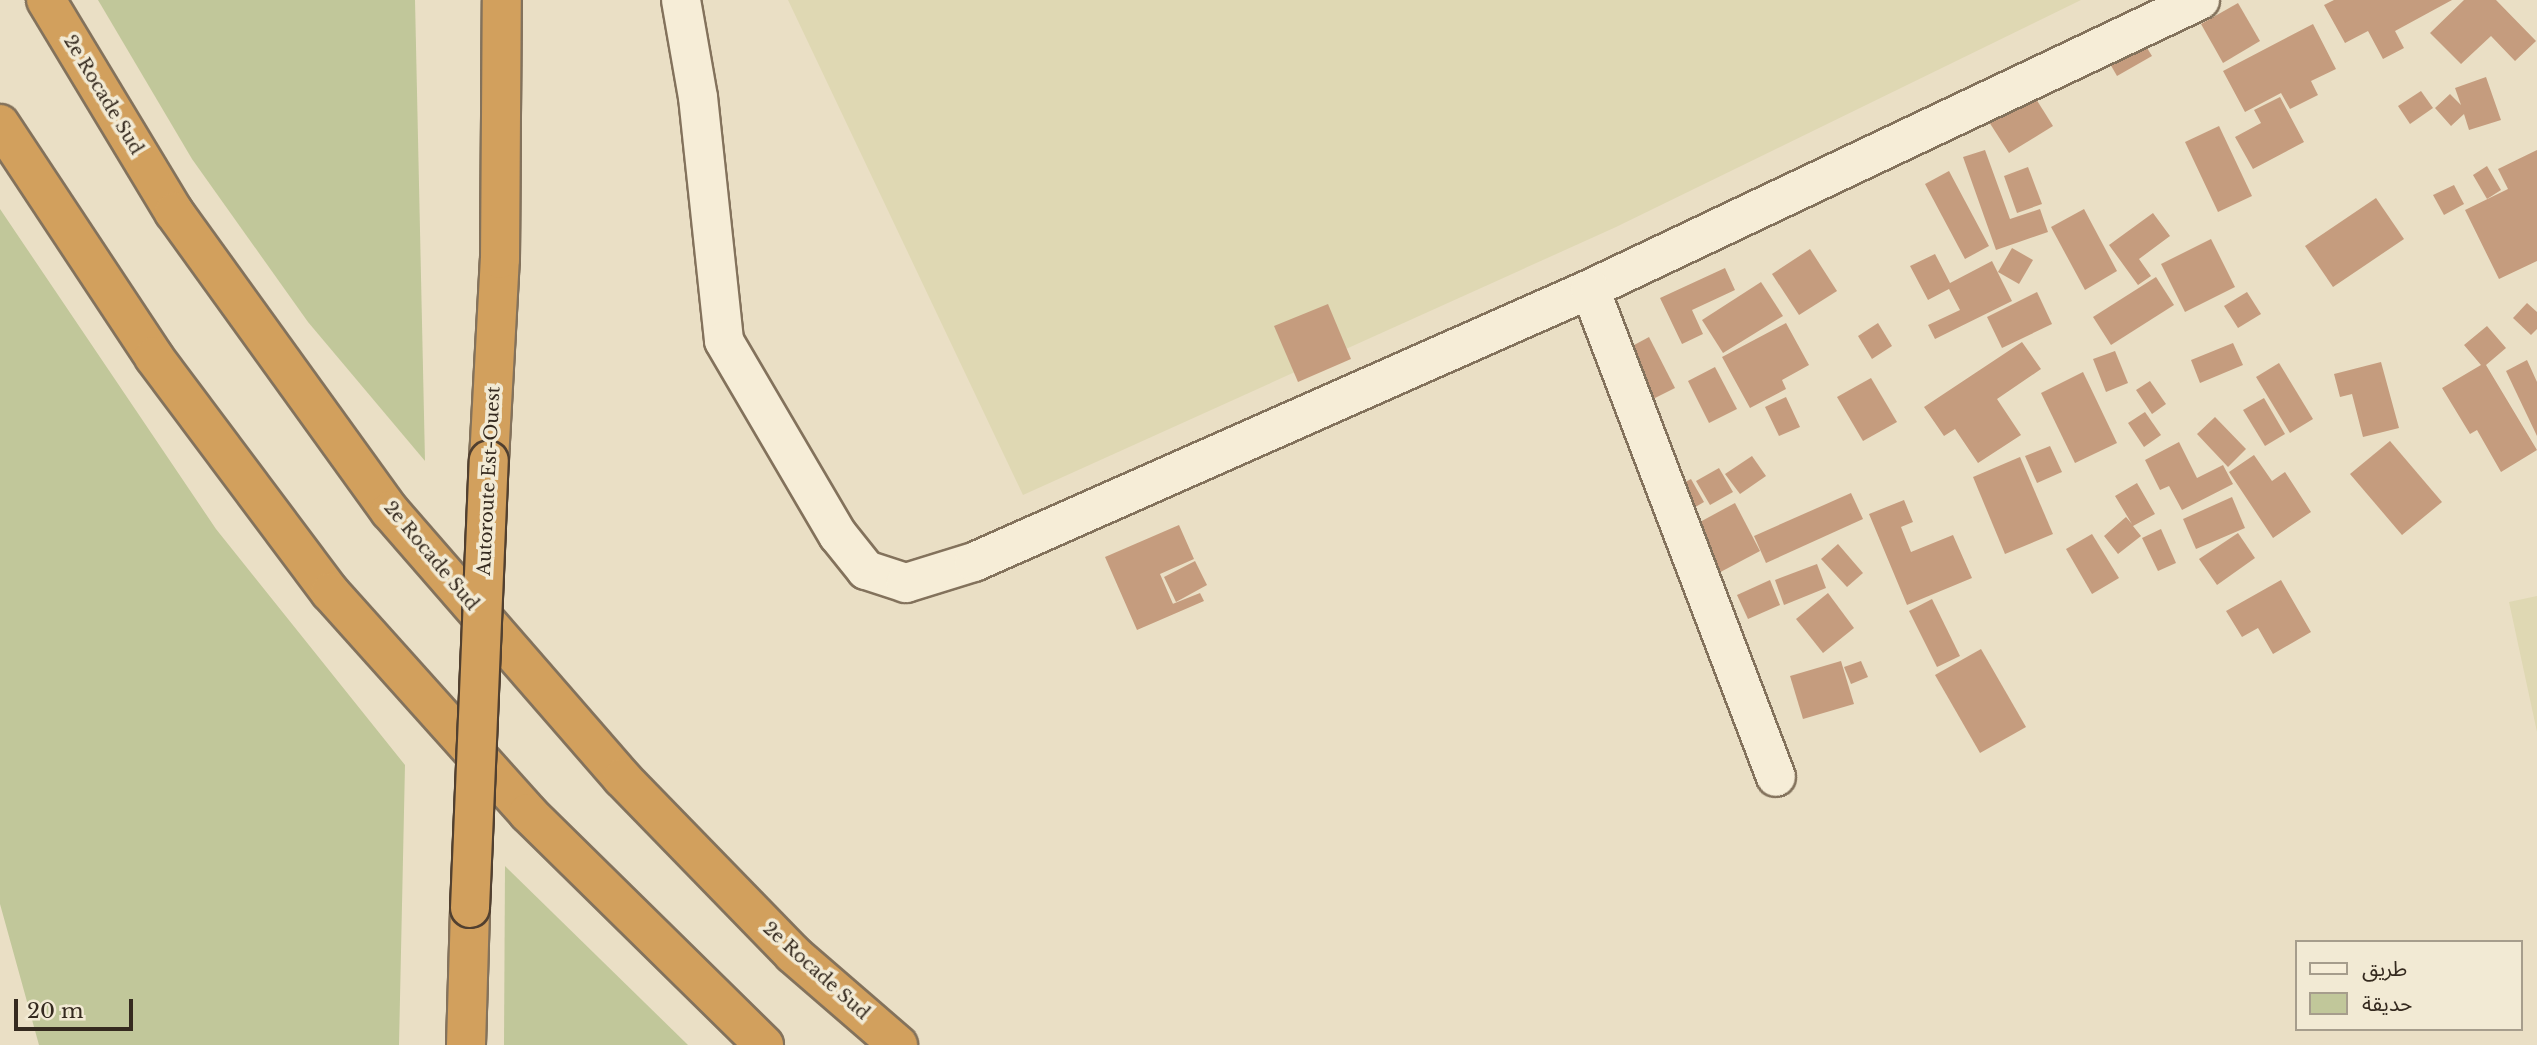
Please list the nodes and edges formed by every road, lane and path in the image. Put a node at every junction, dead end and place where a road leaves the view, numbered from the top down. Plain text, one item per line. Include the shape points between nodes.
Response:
1 (46, 0) edge
2 (502, 0) edge
3 (681, 0) edge
4 (2200, 0) edge
5 (0, 124) edge
6 (1590, 289) junction
7 (1776, 777) dead end
8 (466, 1045) edge
9 (764, 1045) edge
10 (898, 1045) edge

1 - 10 highway, 2e Rocade Sud via 174,212 390,511 622,778 793,954
2 - 8 highway, Autoroute Est-Ouest, bridge via 500,259
3 - 6 street via 698,97 724,341 838,535 866,570 906,583 974,562
4 - 6 street
5 - 9 highway via 154,357 330,592 528,813
6 - 7 street

